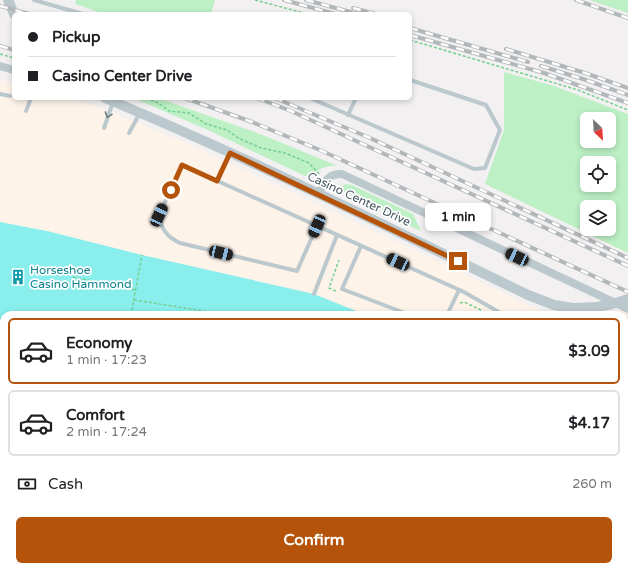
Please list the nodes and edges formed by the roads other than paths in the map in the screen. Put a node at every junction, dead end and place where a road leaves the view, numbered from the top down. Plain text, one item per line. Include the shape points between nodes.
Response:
1 (8, 0) edge
2 (34, 0) edge
3 (13, 12) edge
4 (76, 12) edge
5 (0, 66) edge
6 (12, 69) edge
7 (412, 81) edge
8 (0, 94) edge
9 (10, 96) dead end
10 (30, 100) edge
11 (109, 100) edge
12 (314, 100) edge
13 (355, 100) edge
14 (26, 111) dead end
15 (140, 112) junction
16 (348, 115) junction
17 (104, 128) dead end
18 (129, 133) dead end
19 (230, 153) junction
20 (217, 181) junction
21 (318, 194) junction
22 (317, 226) junction
23 (337, 235) junction
24 (361, 246) junction
25 (459, 290) junction
26 (314, 294) dead end
27 (628, 299) edge
28 (628, 309) edge
29 (400, 311) edge
30 (449, 311) edge
31 (497, 311) edge

1 - 3 street
2 - 4 lane
5 - 6 street
7 - 16 lane via 486,105 500,130 486,168 474,169
8 - 9 lane
10 - 14 lane
11 - 15 street, Casino Center Drive
11 -> 17 lane
12 - 16 lane
13 - 16 lane
15 - 18 lane
15 - 19 street, Casino Center Drive
19 - 20 lane
19 - 21 street, Casino Center Drive
20 - 22 lane
20 - 22 lane via 182,165 159,215 162,228 168,236 190,246 297,271
21 - 27 street, Casino Center Drive, bridge via 528,295 554,305 598,308
21 - 28 street via 328,177 342,174
22 - 23 lane
23 - 24 lane
23 - 26 lane
24 - 25 lane
24 - 29 lane via 342,289
25 - 30 lane
25 - 31 lane

